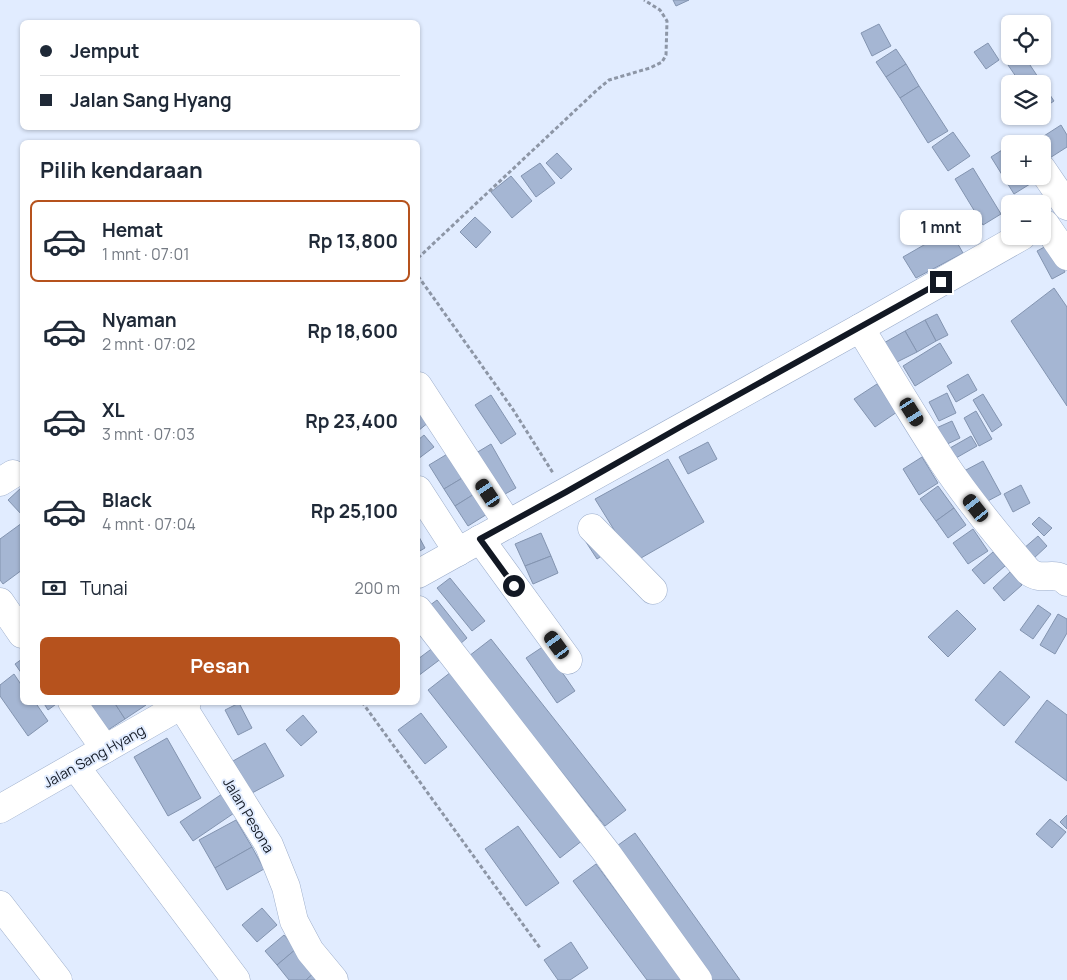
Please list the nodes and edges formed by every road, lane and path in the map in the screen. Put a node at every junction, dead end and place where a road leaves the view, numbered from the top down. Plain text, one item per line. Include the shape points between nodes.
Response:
1 (644, 0) edge
2 (1051, 182) edge
3 (1067, 206) edge
4 (1051, 234) edge
5 (1007, 245) edge
6 (420, 256) edge
7 (1067, 256) edge
8 (420, 279) edge
9 (860, 328) junction
10 (420, 389) edge
11 (420, 492) edge
12 (566, 492) junction
13 (508, 524) junction
14 (592, 528) dead end
15 (469, 545) junction
16 (420, 573) edge
17 (1067, 582) edge
18 (653, 590) dead end
19 (0, 602) edge
20 (420, 613) edge
21 (20, 631) edge
22 (568, 660) dead end
23 (74, 705) edge
24 (182, 705) edge
25 (185, 705) edge
26 (364, 705) edge
27 (105, 749) junction
28 (75, 766) junction
29 (0, 808) edge
30 (0, 905) edge
31 (540, 948) dead end
32 (58, 980) edge
33 (236, 980) edge
34 (334, 980) edge
35 (698, 980) edge

1 - 6 path via 660,10 667,21 666,55 662,62 609,80
2 - 3 street
4 - 7 street
5 - 9 street
8 - 12 path via 512,408
9 - 12 street
9 - 17 street via 943,462 997,535 1032,574 1042,577 1057,575
10 - 13 street
11 - 15 street
12 - 13 street
13 - 15 street
14 - 18 street
15 - 16 street
15 - 22 street
19 - 21 street
20 - 35 street via 606,852
23 - 27 street
24 - 27 street, Jalan Sang Hyang
25 - 34 street, Jalan Pesona via 269,846 286,887 294,921 310,951
26 - 31 path
27 - 28 street, Jalan Sang Hyang
28 - 29 street, Jalan Sang Hyang
28 - 33 street
30 - 32 street

